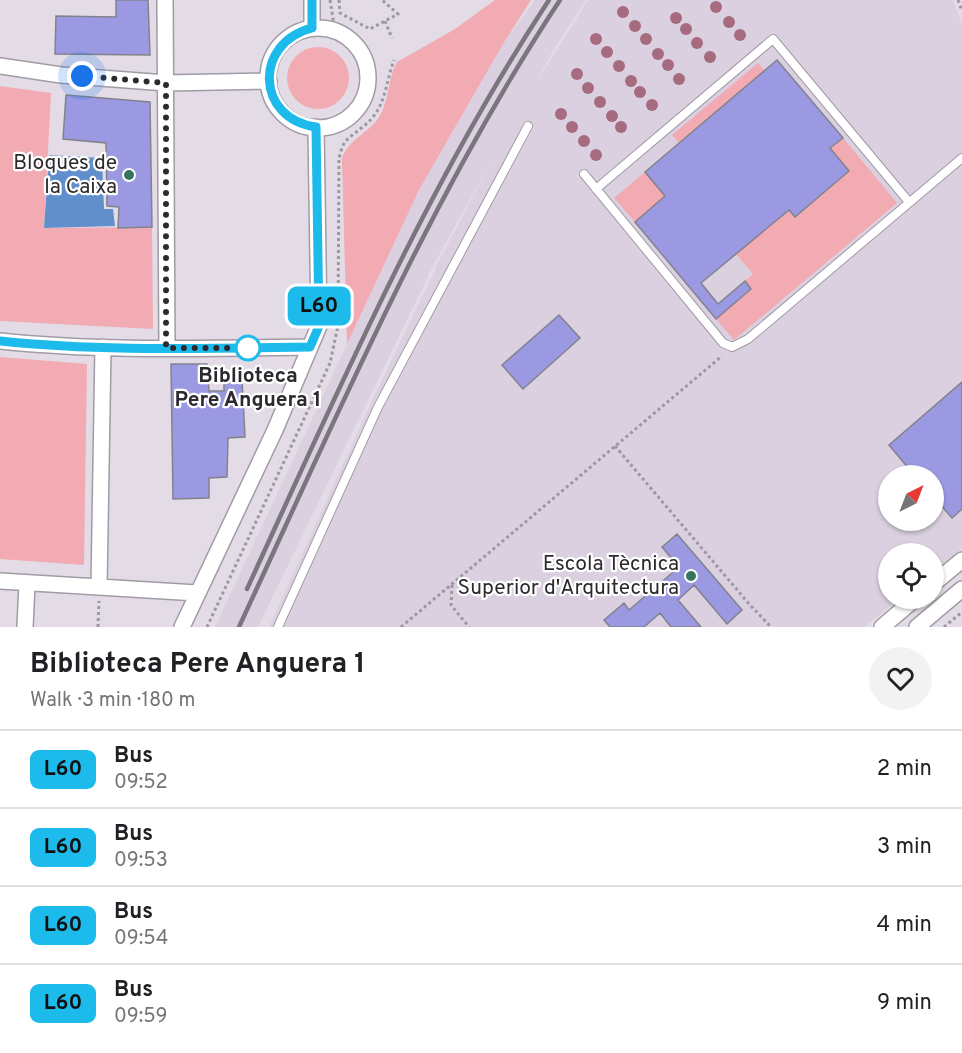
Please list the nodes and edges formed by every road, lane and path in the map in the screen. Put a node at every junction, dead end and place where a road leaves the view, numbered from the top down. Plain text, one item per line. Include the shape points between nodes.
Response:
1 (165, 0) edge
2 (312, 0) edge
3 (330, 0) edge
4 (339, 0) edge
5 (382, 0) edge
6 (958, 0) edge
7 (962, 11) edge
8 (385, 21) junction
9 (312, 28) junction
10 (335, 31) junction
11 (392, 38) dead end
12 (0, 66) edge
13 (269, 81) junction
14 (166, 83) junction
15 (528, 126) dead end
16 (316, 127) junction
17 (962, 158) edge
18 (584, 174) dead end
19 (596, 189) junction
20 (909, 202) junction
21 (0, 341) edge
22 (103, 347) junction
23 (310, 347) junction
24 (732, 347) junction
25 (166, 348) junction
26 (615, 446) junction
27 (962, 560) edge
28 (944, 575) edge
29 (0, 581) edge
30 (27, 584) junction
31 (452, 585) junction
32 (99, 587) junction
33 (962, 589) edge
34 (198, 593) junction
35 (903, 609) edge
36 (962, 612) edge
37 (26, 627) edge
38 (98, 627) edge
39 (182, 627) edge
40 (278, 627) edge
41 (401, 627) edge
42 (469, 627) edge
43 (771, 627) edge
44 (882, 627) edge
45 (917, 627) edge
46 (944, 627) edge

1 - 14 street
2 - 9 street
3 - 10 path
4 - 8 path via 340,13 370,29
5 - 8 path via 398,14
6 - 7 path
8 - 11 path
9 - 10 street
9 - 13 street via 283,43 272,60
10 - 16 street via 350,39 363,55 367,88 351,116
12 - 14 street
13 - 14 street
13 - 16 street via 277,105 286,115
14 - 25 street
15 - 40 lane via 378,407
16 - 23 street via 319,326
17 - 20 lane
18 - 19 lane
19 - 20 lane via 773,39
19 - 24 lane via 723,344
20 - 24 lane via 748,339
21 - 22 street
22 - 25 street
22 - 32 street
23 - 25 street
23 - 34 street
24 - 26 path
26 - 31 path
26 - 43 path
27 - 28 street
29 - 30 street
30 - 32 street
30 - 37 street
31 - 41 path
31 - 42 path via 451,605
32 - 34 street
32 - 38 path
33 - 45 street
34 - 39 street
35 - 44 street
36 - 46 path

